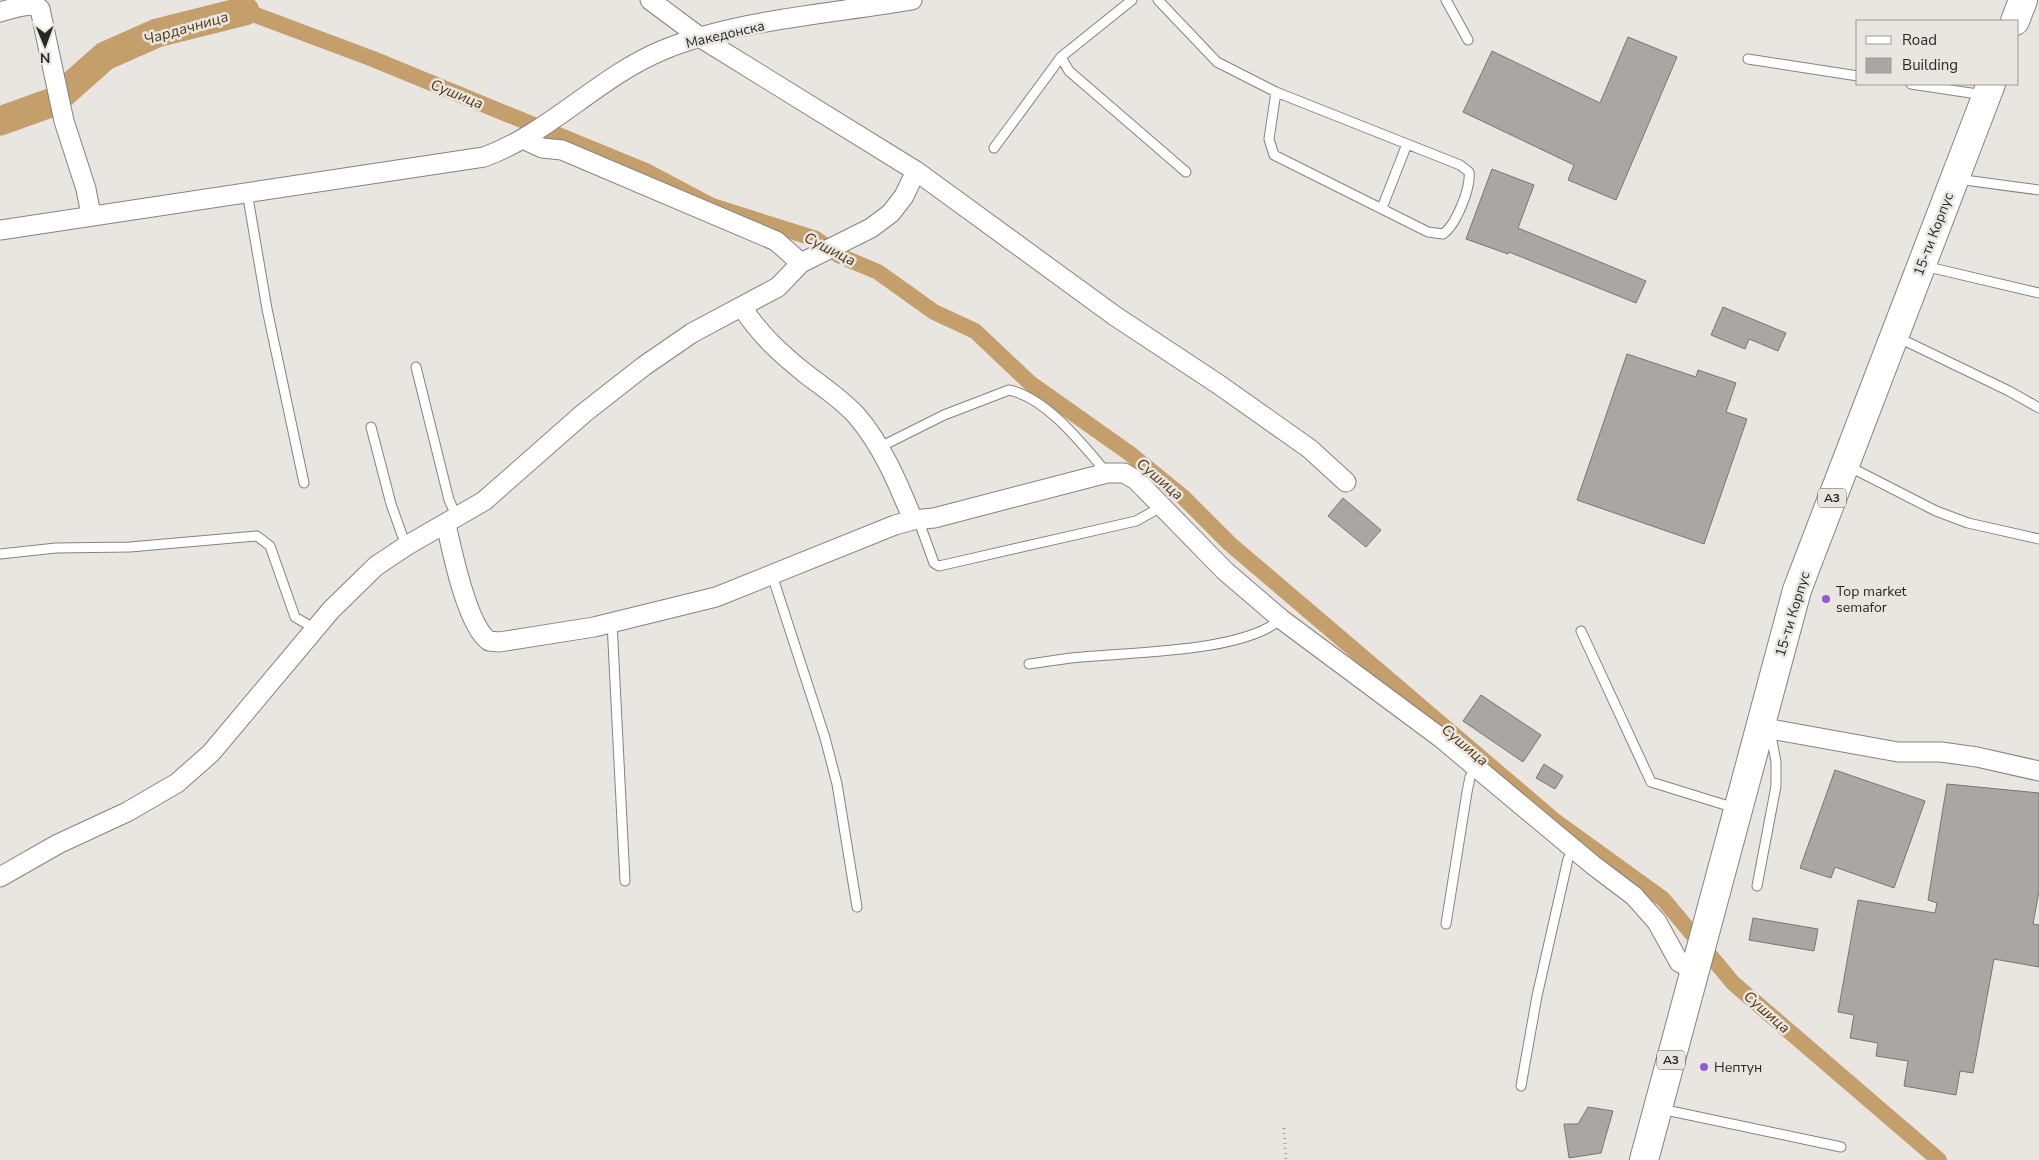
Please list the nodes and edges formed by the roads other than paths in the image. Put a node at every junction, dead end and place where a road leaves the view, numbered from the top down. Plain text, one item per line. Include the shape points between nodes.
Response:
1 (650, 0) edge
2 (912, 0) edge
3 (1132, 0) edge
4 (1158, 0) edge
5 (1446, 0) edge
6 (2023, 0) edge
7 (817, 8) edge
8 (0, 12) edge
9 (2015, 20) edge
10 (700, 38) junction
11 (1468, 40) dead end
12 (1060, 57) junction
13 (1748, 59) dead end
14 (1856, 76) edge
15 (1924, 85) edge
16 (1989, 90) edge
17 (1276, 92) junction
18 (525, 140) junction
19 (1407, 144) junction
20 (994, 148) dead end
21 (916, 171) junction
22 (1186, 172) dead end
23 (1955, 179) junction
24 (2039, 190) edge
25 (247, 192) junction
26 (1382, 208) junction
27 (91, 215) junction
28 (0, 230) edge
29 (800, 263) junction
30 (1921, 266) junction
31 (2039, 293) edge
32 (742, 308) junction
33 (1894, 336) junction
34 (416, 367) dead end
35 (2039, 408) edge
36 (371, 427) dead end
37 (878, 448) junction
38 (1846, 464) junction
39 (1107, 473) junction
40 (1346, 482) dead end
41 (304, 483) dead end
42 (1161, 507) junction
43 (916, 519) junction
44 (451, 521) junction
45 (2039, 539) edge
46 (406, 546) junction
47 (0, 554) edge
48 (772, 575) junction
49 (1281, 619) junction
50 (612, 622) junction
51 (315, 630) junction
52 (1581, 630) dead end
53 (1029, 664) dead end
54 (1765, 728) junction
55 (1477, 766) junction
56 (2039, 771) edge
57 (1738, 809) junction
58 (1574, 849) junction
59 (1, 874) edge
60 (625, 881) dead end
61 (1757, 886) dead end
62 (857, 907) dead end
63 (1446, 924) dead end
64 (1696, 966) junction
65 (1521, 1086) dead end
66 (1658, 1108) junction
67 (1841, 1147) dead end
68 (1644, 1160) edge

1 - 10 street
2 - 7 street, Македонска
3 - 12 lane
4 - 17 lane via 1217,62
5 - 11 lane
6 - 9 main road
7 - 10 street, Македонска
8 - 27 street via 30,5 40,10 56,92
10 - 18 street, Македонска via 662,51 604,83
10 - 21 street
12 - 20 lane
12 - 22 lane via 1069,71
13 - 14 lane
15 - 16 lane
16 - 23 main road, 15-ти Корпус / A3
17 - 19 lane
17 - 26 lane via 1269,139 1274,155
18 - 25 street, Македонска via 484,157
18 - 29 street via 542,148 562,150 776,241
19 - 26 lane
19 - 26 lane via 1460,165 1469,172 1470,181 1452,228 1443,234 1428,232
21 - 29 street via 904,196 890,213 863,233
21 - 40 street via 1115,316 1310,449
23 - 24 lane
23 - 30 main road, 15-ти Корпус / A3
25 - 27 street, Македонска
25 - 41 lane via 270,327
27 - 28 street, Македонска
29 - 32 street via 778,287
30 - 31 lane
30 - 33 main road, 15-ти Корпус / A3
32 - 37 street via 764,337 784,356 836,396 856,416
32 - 44 street via 692,333 644,366 584,413 506,484
33 - 35 lane
33 - 38 main road, 15-ти Корпус / A3
34 - 44 lane via 449,500
36 - 46 lane via 391,504
37 - 39 lane via 944,415 1009,390 1050,411
37 - 43 street
38 - 45 lane via 1960,520
38 - 54 main road, 15-ти Корпус / A3 via 1797,590
39 - 42 street via 1117,471 1130,476
39 - 43 street via 943,516
42 - 43 lane via 1136,521 939,566 934,563
42 - 49 street via 1225,571
43 - 48 street
44 - 46 street
44 - 50 street via 470,612 478,629 489,641 499,642
46 - 51 street via 376,566
47 - 51 lane via 257,536 270,546 295,617
48 - 50 street via 716,597
48 - 62 lane via 837,784
49 - 53 lane via 1272,627 1245,638 1182,649
49 - 55 street
50 - 60 lane
51 - 59 street via 211,753 177,783 127,812
52 - 57 lane via 1651,782
54 - 56 street via 1898,752 1941,752 1977,757
54 - 57 main road, 15-ти Корпус / A3
54 - 61 lane via 1776,762 1776,786
55 - 58 street
55 - 63 lane via 1470,777 1467,792
57 - 64 main road, 15-ти Корпус / A3
58 - 64 street via 1634,896 1657,922 1679,962
58 - 65 lane via 1568,859 1539,986
64 - 66 main road, 15-ти Корпус / A3
66 - 67 lane
66 - 68 main road, 15-ти Корпус / A3

